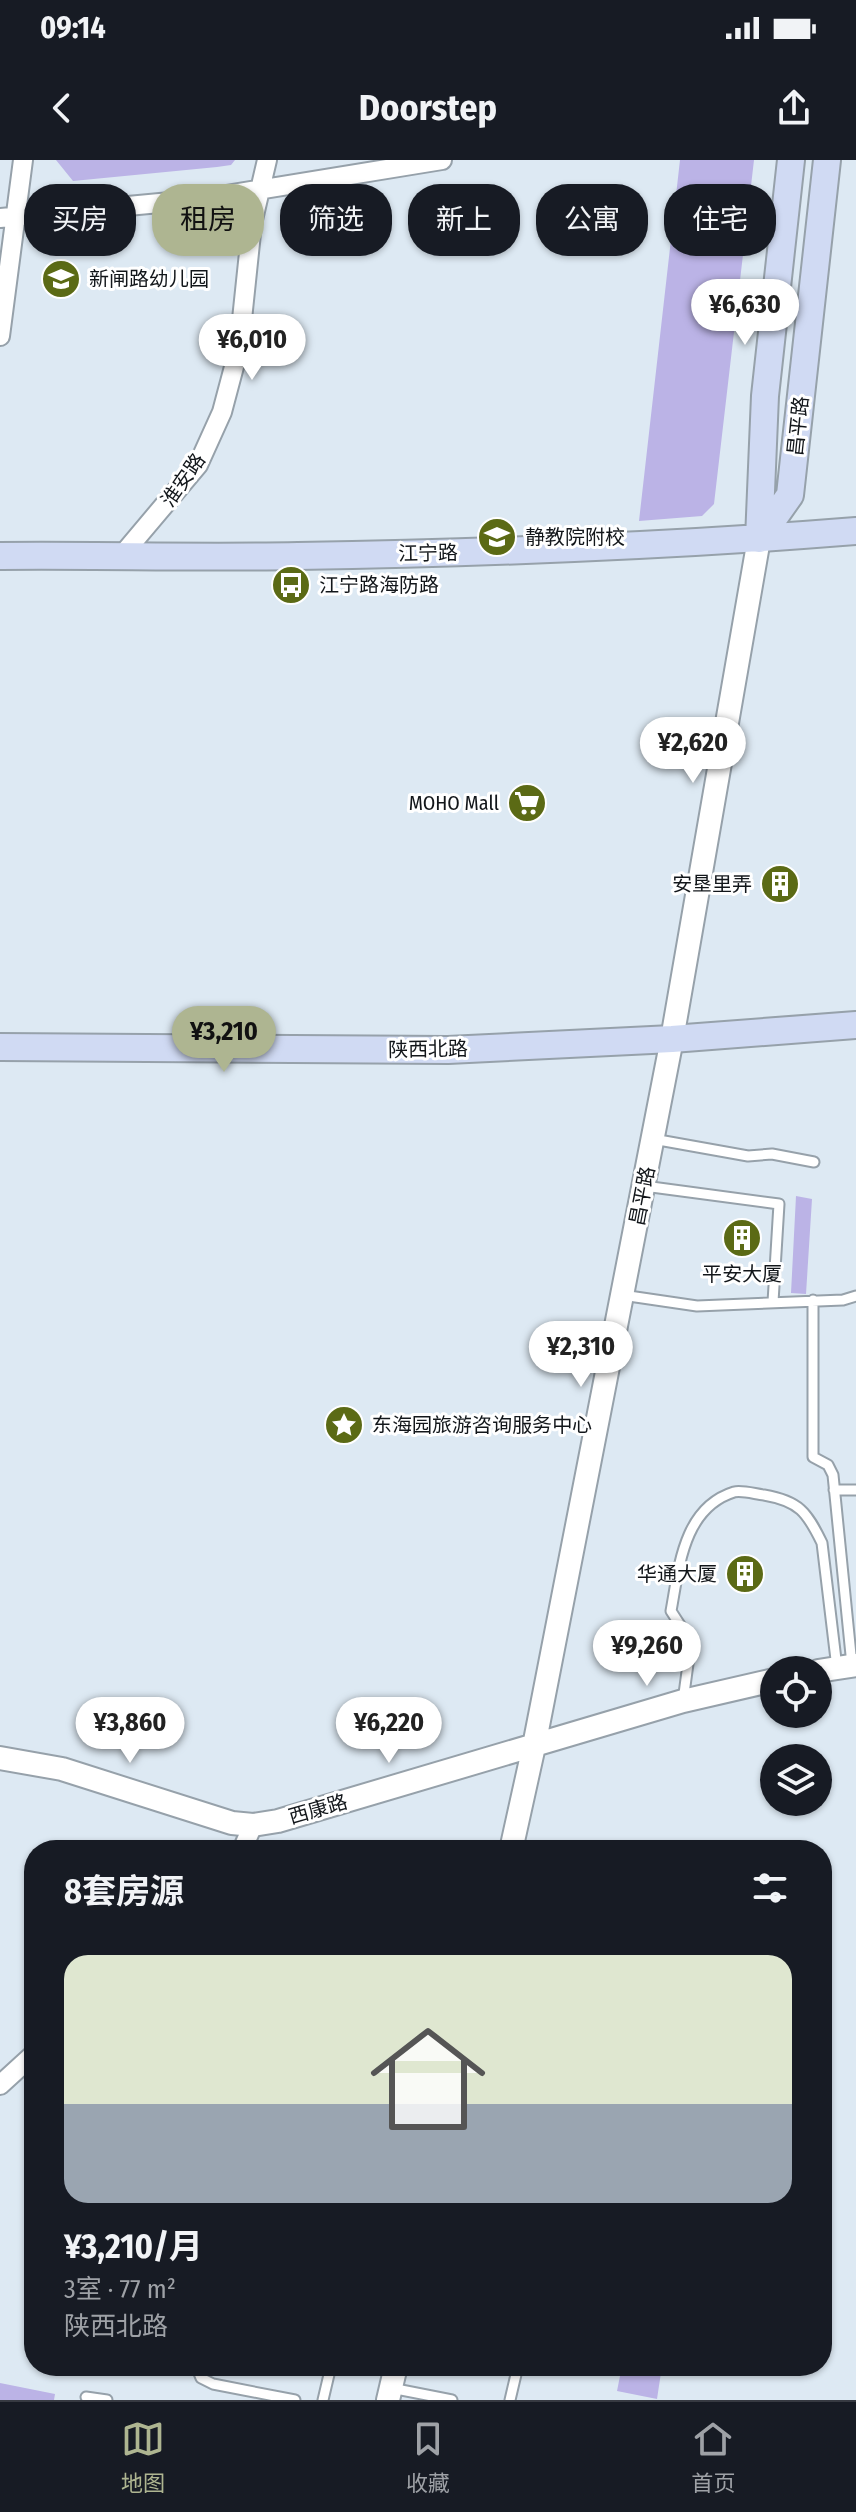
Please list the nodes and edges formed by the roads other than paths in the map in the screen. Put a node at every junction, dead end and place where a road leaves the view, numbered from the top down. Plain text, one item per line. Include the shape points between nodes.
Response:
1 (23, 160) edge
2 (267, 160) edge
3 (442, 160) edge
4 (791, 160) edge
5 (827, 160) edge
6 (261, 184) edge
7 (264, 188) edge
8 (152, 204) edge
9 (7, 218) edge
10 (249, 256) edge
11 (0, 336) edge
12 (856, 531) edge
13 (759, 539) junction
14 (123, 554) junction
15 (0, 556) edge
16 (856, 1025) edge
17 (672, 1039) junction
18 (0, 1047) edge
19 (653, 1139) junction
20 (814, 1162) dead end
21 (644, 1186) junction
22 (622, 1295) junction
23 (856, 1296) edge
24 (813, 1300) junction
25 (773, 1302) junction
26 (834, 1490) junction
27 (856, 1490) edge
28 (841, 1667) edge
29 (760, 1683) edge
30 (683, 1701) junction
31 (534, 1746) junction
32 (0, 1758) edge
33 (253, 1825) junction
34 (246, 1840) edge
35 (513, 1840) edge
36 (24, 2063) edge
37 (0, 2085) edge
38 (200, 2376) edge
39 (329, 2376) edge
40 (516, 2376) edge
41 (392, 2385) edge
42 (86, 2397) dead end
43 (107, 2400) edge
44 (295, 2400) edge
45 (323, 2400) edge
46 (452, 2400) edge
47 (510, 2400) edge

1 - 9 street
2 - 6 street, 淮安路
3 - 7 street
4 - 13 main road, 昌平路 via 765,396
5 - 13 main road, 昌平路 via 790,495
8 - 9 street
9 - 11 street
10 - 14 street, 淮安路 via 239,348 222,412 198,465
12 - 13 main road, 江宁路
13 - 14 main road, 江宁路 via 466,553
13 - 17 street, 昌平路
14 - 15 main road, 江宁路
16 - 17 main road, 陕西北路
17 - 18 main road, 陕西北路 via 448,1050
17 - 19 street, 昌平路
19 - 20 lane
19 - 21 street, 昌平路
21 - 22 street, 昌平路
21 - 25 lane via 779,1204
22 - 25 lane via 697,1306
22 - 31 street, 昌平路
23 - 24 lane
24 - 25 lane
24 - 26 lane via 813,1457 828,1465
26 - 27 lane
26 - 28 lane
28 - 30 lane via 822,1543 814,1525 787,1499 736,1491 714,1503 684,1541 671,1611 691,1642
29 - 30 street, 西康路
30 - 31 street, 西康路
31 - 33 street, 西康路
31 - 35 street, 昌平路
32 - 33 street, 西康路 via 62,1769
33 - 34 street
36 - 37 street
38 - 44 lane via 213,2384
39 - 45 lane
40 - 47 lane
41 - 46 lane
42 - 43 lane

